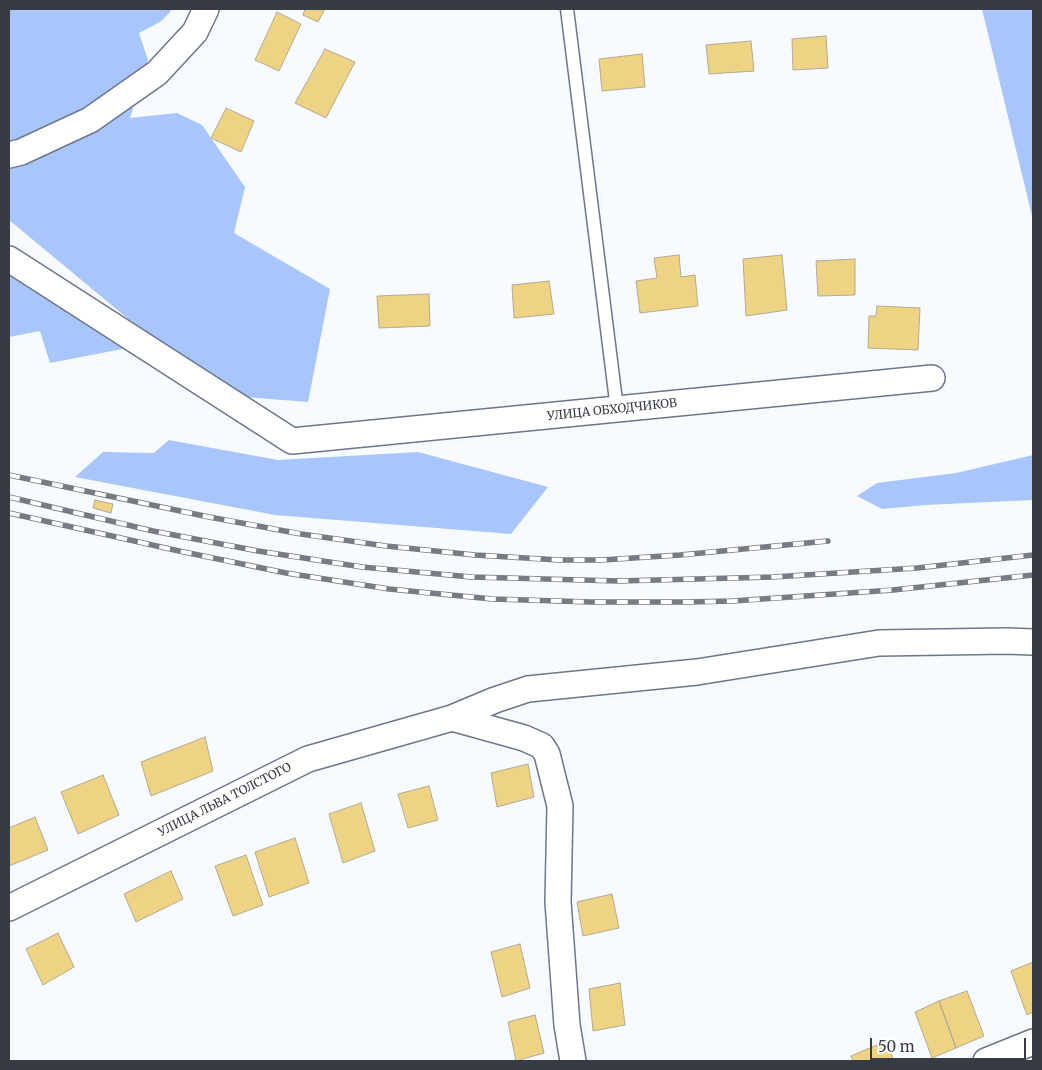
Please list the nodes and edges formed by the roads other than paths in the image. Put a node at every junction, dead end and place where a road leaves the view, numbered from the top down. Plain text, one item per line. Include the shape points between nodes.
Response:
1 (206, 9) edge
2 (567, 9) edge
3 (9, 155) edge
4 (9, 259) edge
5 (932, 378) dead end
6 (617, 409) junction
7 (1033, 642) edge
8 (452, 718) junction
9 (9, 908) edge
10 (1033, 1042) edge
11 (573, 1061) edge
12 (986, 1061) edge

1 - 3 street via 194,32 157,73 90,120
2 - 6 lane
4 - 6 street, УЛИЦА ОБХОДЧИКОВ via 292,441
5 - 6 street, УЛИЦА ОБХОДЧИКОВ
7 - 8 street, УЛИЦА ЛЬВА ТОЛСТОГО via 879,644 697,672 528,689
8 - 9 street, УЛИЦА ЛЬВА ТОЛСТОГО via 308,759
8 - 11 street via 524,738 542,746 547,754 560,806 558,902 567,1025
10 - 12 street

